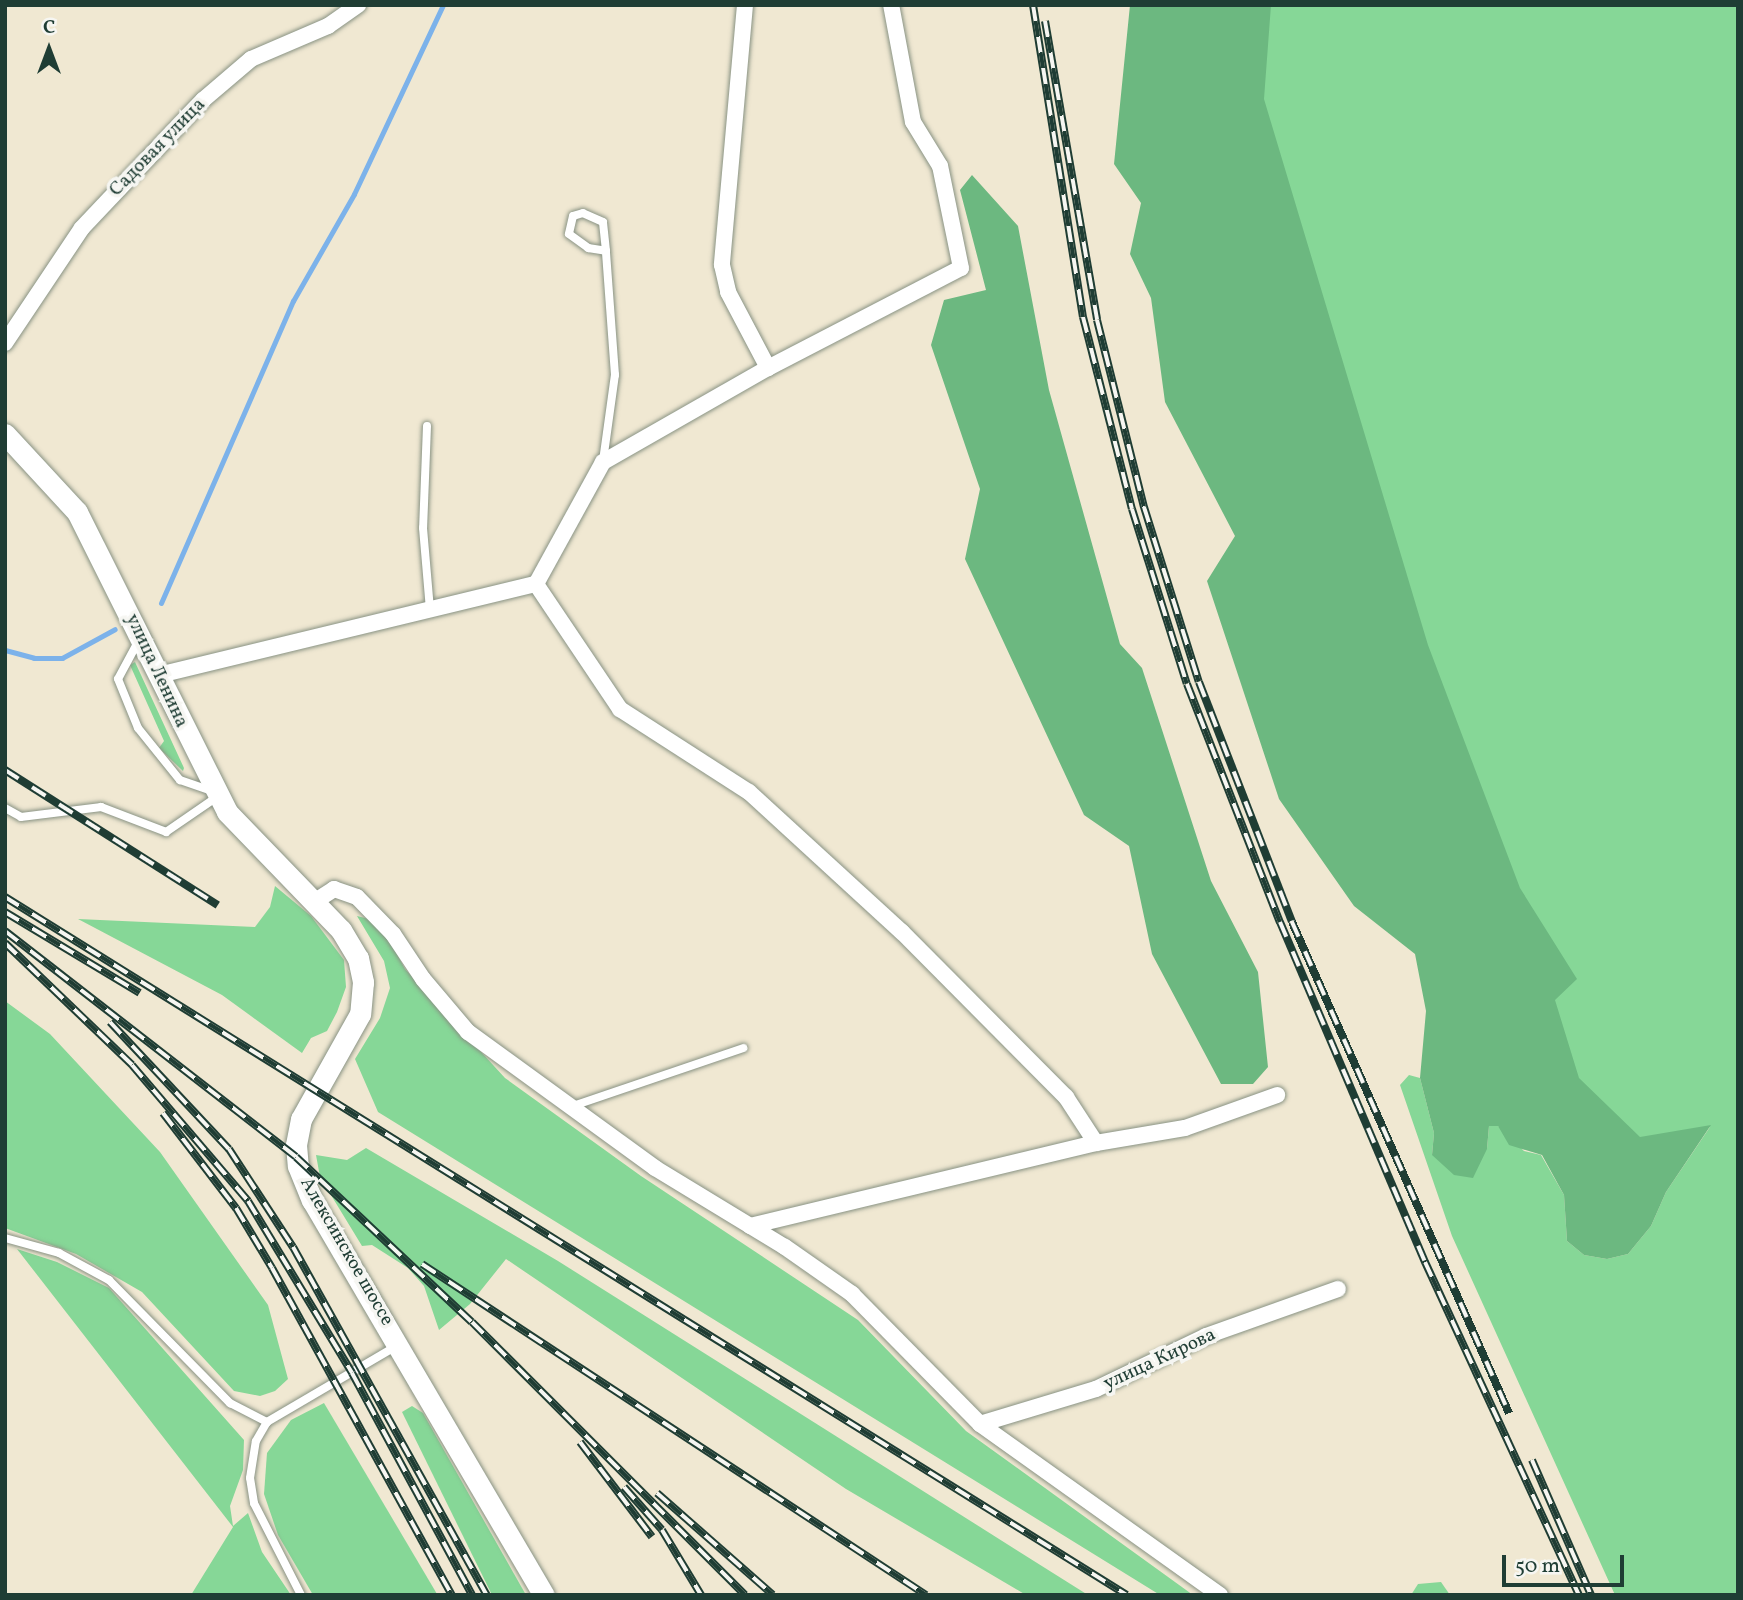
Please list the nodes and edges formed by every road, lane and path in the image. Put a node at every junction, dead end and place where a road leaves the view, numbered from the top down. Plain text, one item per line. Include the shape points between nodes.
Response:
1 (358, 5) edge
2 (745, 5) edge
3 (891, 5) edge
4 (606, 251) junction
5 (5, 343) edge
6 (768, 368) junction
7 (428, 426) dead end
8 (5, 434) edge
9 (603, 462) junction
10 (536, 584) junction
11 (430, 612) junction
12 (140, 637) junction
13 (159, 675) junction
14 (216, 795) junction
15 (5, 808) edge
16 (314, 902) junction
17 (743, 1048) dead end
18 (1277, 1095) dead end
19 (573, 1105) junction
20 (1096, 1143) junction
21 (750, 1226) junction
22 (5, 1238) edge
23 (1338, 1289) dead end
24 (398, 1344) junction
25 (267, 1422) junction
26 (980, 1424) junction
27 (301, 1595) edge
28 (544, 1595) edge
29 (1220, 1595) edge

1 - 5 street, Садовая улица via 328,26 251,58 203,100 82,228
2 - 6 street via 722,265 727,292
3 - 6 street via 913,122 940,166 961,268
4 - 4 lane via 603,222 583,213 573,216 569,234 587,248
4 - 9 lane via 615,375
6 - 9 street
7 - 11 lane via 423,528
8 - 12 main road, улица Ленина via 78,512
9 - 10 street
10 - 11 street
10 - 20 street via 620,709 760,802 902,932 1066,1097
11 - 13 street
12 - 13 main road, улица Ленина
12 - 14 lane via 118,679 138,728 180,780
13 - 14 main road, улица Ленина
14 - 15 lane via 166,832 101,807 21,817
14 - 16 main road, улица Ленина via 250,841
16 - 19 street via 334,889 357,897 393,934 429,987 468,1032
16 - 24 main road, Алексинское шоссе via 341,930 358,958 363,1002 350,1038 301,1119 298,1166 312,1200
17 - 19 lane
18 - 20 street via 1185,1128
19 - 21 street via 656,1168
20 - 21 street
21 - 26 street via 852,1294
22 - 25 lane via 59,1253 109,1280 230,1403
23 - 26 street, улица Кирова via 1206,1336 1096,1389
24 - 25 lane
24 - 28 main road, Алексинское шоссе
25 - 27 lane via 253,1451 251,1491 264,1527
26 - 29 street

